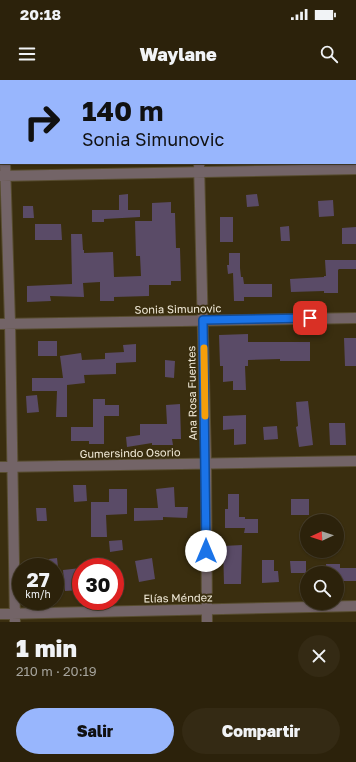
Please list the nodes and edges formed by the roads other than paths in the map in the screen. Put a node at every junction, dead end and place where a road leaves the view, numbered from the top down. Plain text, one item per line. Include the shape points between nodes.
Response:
1 (5, 164) edge
2 (199, 167) edge
3 (356, 169) edge
4 (3, 176) edge
5 (356, 318) edge
6 (203, 320) junction
7 (10, 323) junction
8 (0, 324) edge
9 (356, 462) edge
10 (206, 464) junction
11 (0, 467) edge
12 (13, 467) junction
13 (356, 606) edge
14 (207, 610) junction
15 (0, 614) edge
16 (15, 618) edge
17 (207, 622) edge

1 - 4 street
2 - 3 street
2 - 4 street
2 - 6 street, Ana Rosa Fuentes
4 - 7 street
5 - 6 street, Sonia Simunovic
6 - 7 street, Sonia Simunovic
6 - 10 street, Ana Rosa Fuentes
7 - 8 street, Sonia Simunovic
7 - 12 street
9 - 10 street, Gumersindo Osorio
10 - 12 street, Gumersindo Osorio
10 - 14 street, Ana Rosa Fuentes
11 - 12 street, Gumersindo Osorio
12 - 16 street
13 - 14 street, Elías Méndez
14 - 16 street, Elías Méndez
14 - 17 street, Ana Rosa Fuentes
15 - 16 street, Elías Méndez

